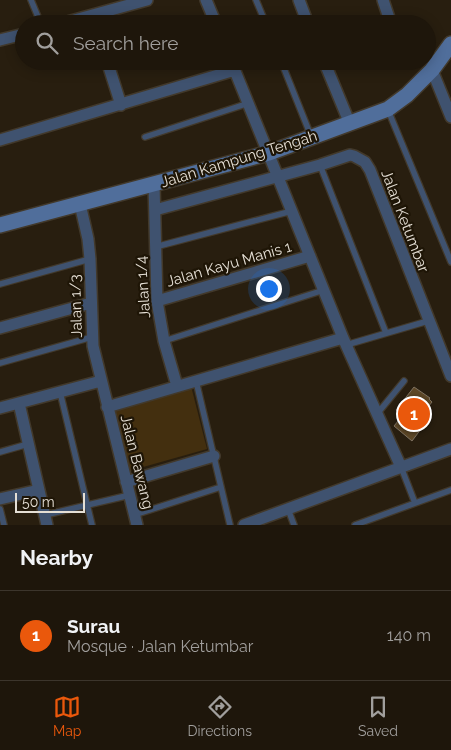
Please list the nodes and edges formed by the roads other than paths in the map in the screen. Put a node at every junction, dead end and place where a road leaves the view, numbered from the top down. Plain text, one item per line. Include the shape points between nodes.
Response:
1 (31, 0) edge
2 (146, 0) edge
3 (206, 0) edge
4 (256, 0) edge
5 (298, 0) edge
6 (383, 0) edge
7 (37, 15) edge
8 (104, 15) edge
9 (212, 15) edge
10 (262, 15) edge
11 (304, 15) edge
12 (388, 15) edge
13 (15, 36) edge
14 (0, 40) edge
15 (451, 44) edge
16 (436, 65) edge
17 (109, 70) edge
18 (222, 70) edge
19 (235, 70) edge
20 (285, 70) edge
21 (328, 70) edge
22 (432, 70) joint
23 (248, 103) junction
24 (121, 105) junction
25 (388, 110) junction
26 (451, 117) edge
27 (350, 124) junction
28 (145, 137) dead end
29 (312, 138) junction
30 (0, 140) edge
31 (269, 153) junction
32 (320, 165) junction
33 (278, 176) junction
34 (154, 184) junction
35 (80, 204) junction
36 (154, 210) junction
37 (292, 211) junction
38 (0, 225) edge
39 (155, 247) junction
40 (310, 256) junction
41 (90, 260) junction
42 (451, 262) edge
43 (0, 284) edge
44 (324, 290) junction
45 (157, 301) junction
46 (91, 303) junction
47 (428, 321) junction
48 (0, 328) edge
49 (386, 334) junction
50 (92, 337) junction
51 (164, 340) junction
52 (344, 342) junction
53 (0, 363) edge
54 (451, 376) edge
55 (101, 381) junction
56 (196, 381) junction
57 (404, 381) dead end
58 (177, 386) junction
59 (60, 392) junction
60 (19, 403) junction
61 (108, 407) junction
62 (0, 408) edge
63 (377, 414) junction
64 (28, 444) junction
65 (451, 449) edge
66 (0, 452) edge
67 (214, 456) junction
68 (402, 467) junction
69 (126, 482) junction
70 (222, 487) junction
71 (38, 490) junction
72 (451, 490) edge
73 (130, 495) junction
74 (0, 500) edge
75 (415, 503) junction
76 (87, 505) junction
77 (0, 509) edge
78 (288, 509) junction
79 (46, 520) edge
80 (135, 520) edge
81 (4, 525) edge
82 (92, 525) edge
83 (230, 525) edge
84 (244, 525) edge
85 (294, 525) edge
86 (355, 525) edge

1 - 7 lane
2 - 8 street
3 - 9 street
4 - 10 lane
5 - 11 street
6 - 12 street
13 - 14 street
15 - 16 street, Jalan Kampung Tengah
17 - 24 street
18 - 24 street
19 - 23 street
20 - 29 lane
21 - 27 street
22 - 25 street, Jalan Kampung Tengah
22 - 26 street
23 - 28 lane
23 - 31 street
24 - 30 street
25 - 27 street, Jalan Kampung Tengah
25 - 42 lane
27 - 29 street, Jalan Kampung Tengah
29 - 31 street, Jalan Kampung Tengah
31 - 33 street
31 - 34 street, Jalan Kampung Tengah
32 - 33 street, Jalan Ketumbar
32 - 47 street, Jalan Ketumbar via 350,155 365,162
32 - 49 lane
33 - 36 street, Jalan Ketumbar
33 - 37 street
34 - 35 street, Jalan Kampung Tengah
34 - 36 street, Jalan 1/4
35 - 38 street, Jalan Kampung Tengah
35 - 41 street, Jalan 1/3
36 - 39 street, Jalan 1/4
37 - 39 lane
37 - 40 street
39 - 45 street, Jalan 1/4
40 - 44 street
40 - 45 street, Jalan Kayu Manis 1
41 - 43 lane
41 - 46 street, Jalan 1/3
44 - 51 lane
44 - 52 street
45 - 51 street, Jalan 1/4
46 - 48 street
46 - 50 street, Jalan 1/3
47 - 49 lane
47 - 54 street, Jalan Ketumbar
49 - 52 lane
50 - 53 lane
50 - 55 street, Jalan 1/3
51 - 58 street, Jalan 1/4
52 - 56 street
52 - 63 street
55 - 59 street
55 - 61 street, Jalan 1/3
56 - 58 street
56 - 67 lane
57 - 63 lane
58 - 61 street
59 - 60 street
59 - 76 lane
60 - 62 street
60 - 64 street
61 - 69 street, Jalan Bawang
63 - 68 street
64 - 66 lane
64 - 71 street
65 - 68 street
67 - 69 street
67 - 70 lane
68 - 75 lane
68 - 78 street
69 - 73 street, Jalan Bawang
70 - 80 lane
70 - 83 lane
71 - 74 street
71 - 79 street
72 - 75 lane
73 - 76 lane
73 - 80 street, Jalan Bawang
75 - 86 lane
76 - 79 lane
76 - 82 lane
77 - 81 lane
78 - 84 street
78 - 85 lane

